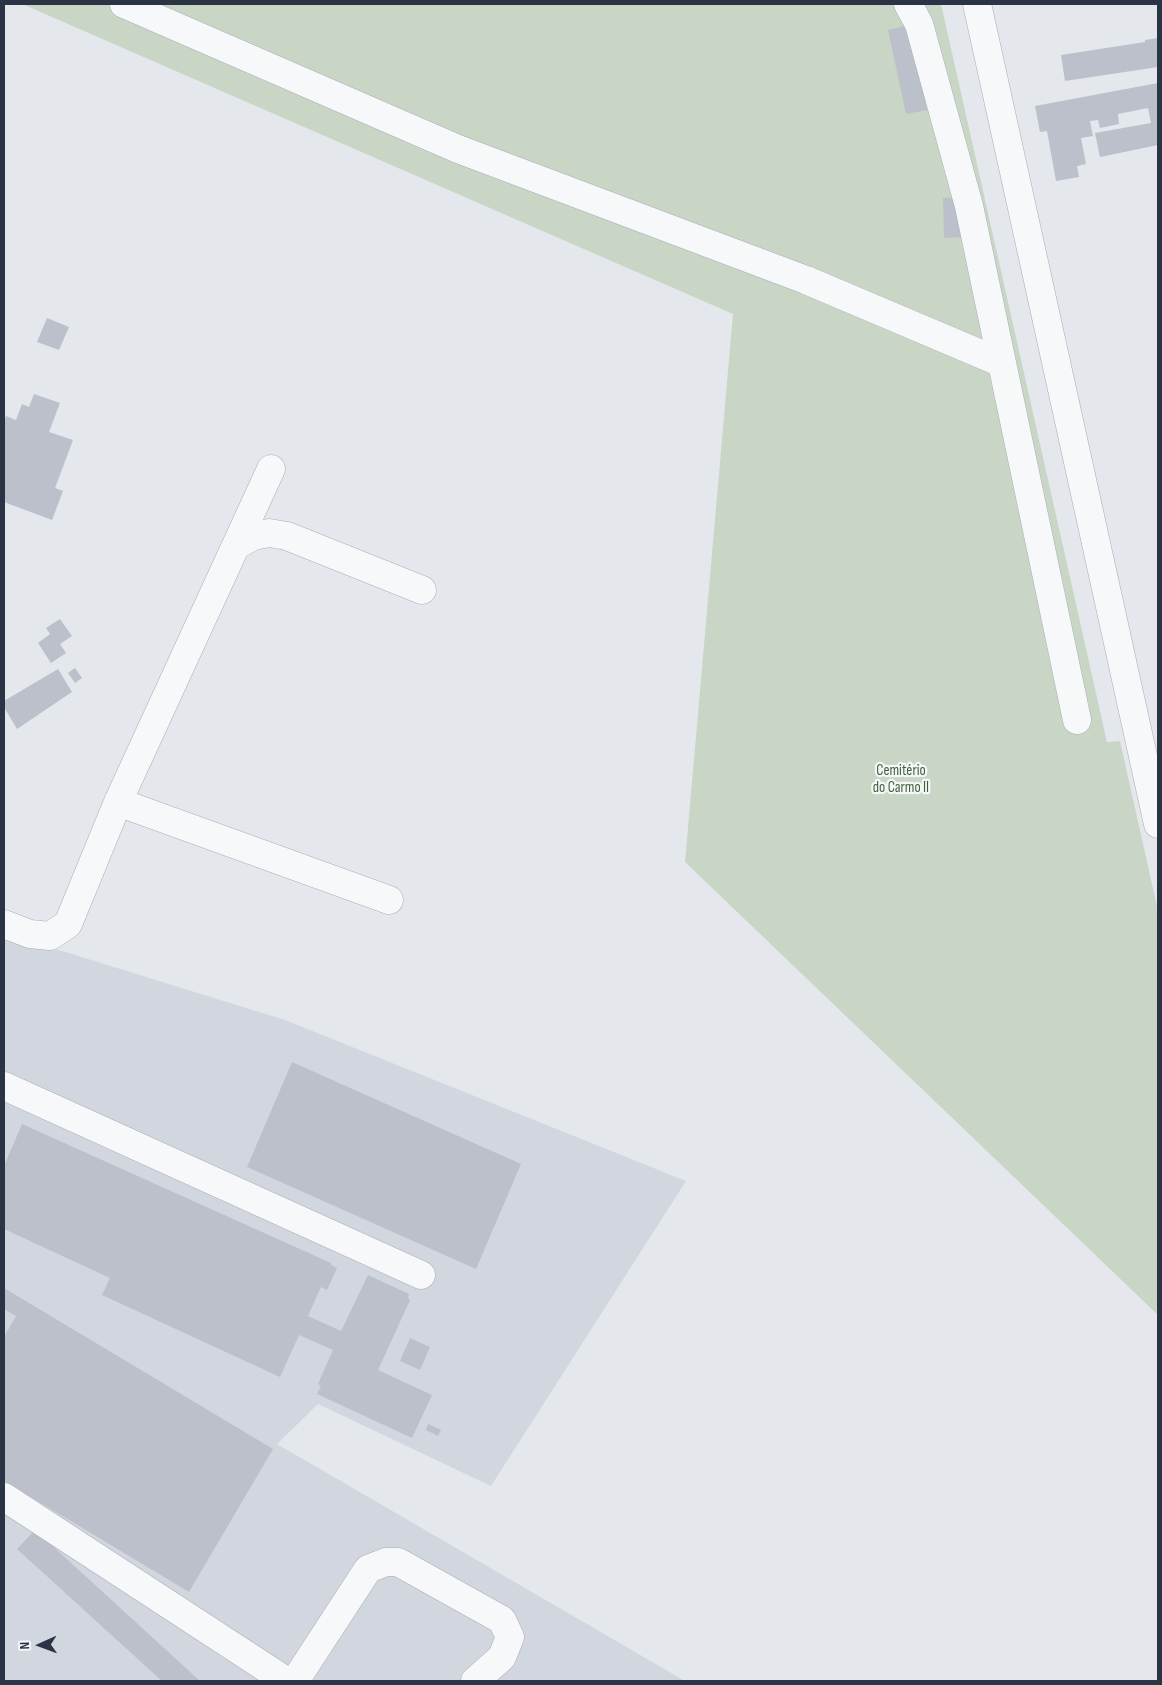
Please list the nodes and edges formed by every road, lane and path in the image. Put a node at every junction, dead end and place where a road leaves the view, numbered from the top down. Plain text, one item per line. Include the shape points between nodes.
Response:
1 (124, 4) edge
2 (908, 4) edge
3 (977, 4) edge
4 (1002, 363) junction
5 (422, 590) dead end
6 (1077, 720) dead end
7 (118, 802) junction
8 (1158, 824) edge
9 (389, 900) dead end
10 (4, 924) edge
11 (4, 1086) edge
12 (421, 1275) dead end
13 (4, 1497) edge
14 (286, 1681) edge
15 (295, 1681) edge
16 (475, 1681) edge

1 - 4 street via 458,149 806,280
2 - 4 street via 919,24 969,206
3 - 8 street
4 - 6 street
5 - 7 street via 287,536 269,532 239,544 271,469
7 - 9 street
7 - 10 street via 68,924 50,936 30,934
11 - 12 street
13 - 14 street
15 - 16 street via 368,1569 386,1562 398,1562 502,1620 510,1637 502,1657

